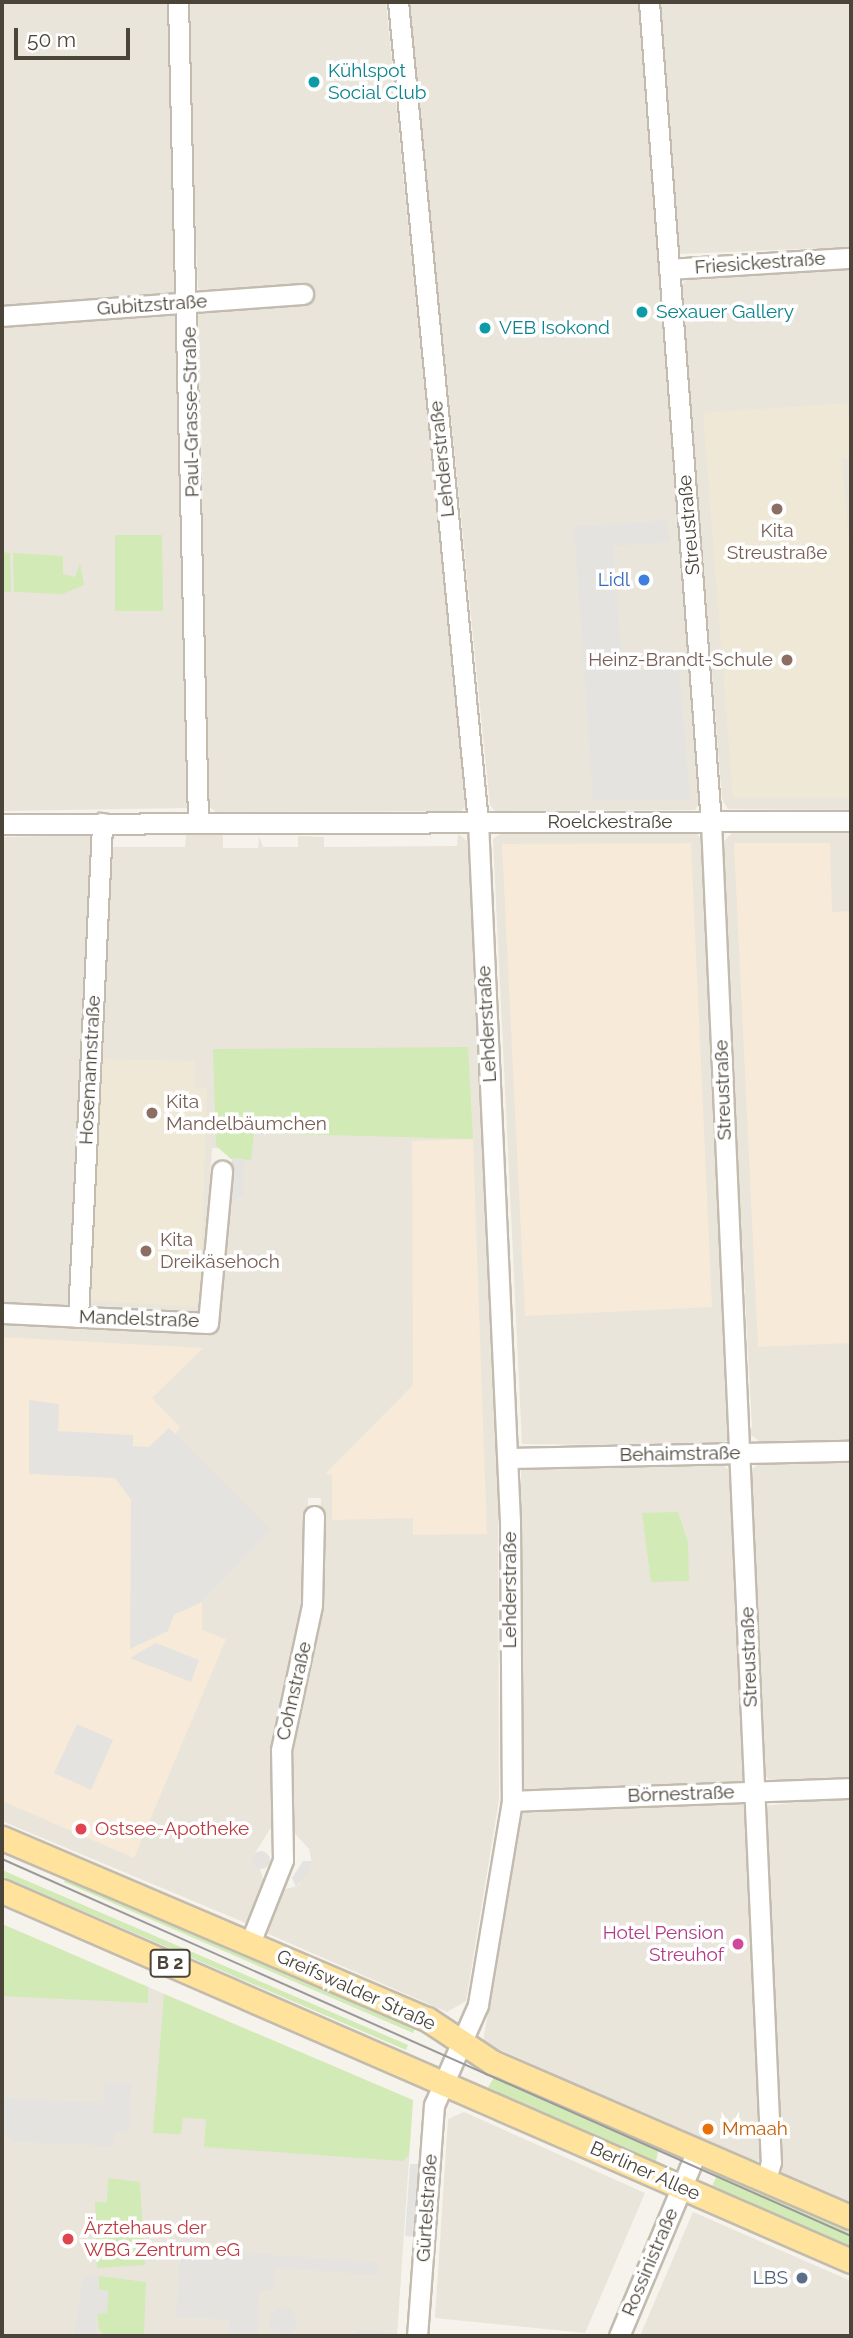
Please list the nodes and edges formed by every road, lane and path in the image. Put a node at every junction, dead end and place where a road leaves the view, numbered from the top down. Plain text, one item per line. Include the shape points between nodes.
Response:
1 (178, 2) edge
2 (398, 2) edge
3 (649, 2) edge
4 (851, 258) edge
5 (669, 269) junction
6 (303, 294) dead end
7 (190, 302) junction
8 (2, 316) edge
9 (851, 821) edge
10 (478, 822) junction
11 (711, 822) junction
12 (102, 823) junction
13 (198, 823) junction
14 (2, 824) edge
15 (222, 1171) dead end
16 (2, 1313) edge
17 (78, 1317) junction
18 (851, 1451) edge
19 (740, 1452) junction
20 (508, 1458) junction
21 (314, 1516) dead end
22 (851, 1788) edge
23 (756, 1791) junction
24 (512, 1801) junction
25 (2, 1838) edge
26 (2, 1891) edge
27 (250, 1943) junction
28 (461, 2042) junction
29 (440, 2080) junction
30 (697, 2150) junction
31 (766, 2180) junction
32 (682, 2186) junction
33 (851, 2217) edge
34 (851, 2261) edge
35 (417, 2336) edge
36 (619, 2336) edge

1 - 7 street, Paul-Grasse-Straße
2 - 10 street, Lehderstraße
3 - 5 street, Streustraße
4 - 5 street, Friesickestraße
5 - 11 street, Streustraße
6 - 7 street, Gubitzstraße
7 - 8 street, Gubitzstraße
7 - 13 street, Paul-Grasse-Straße
9 - 11 street, Roelckestraße
10 - 11 street, Roelckestraße
10 - 13 street, Roelckestraße
10 - 20 street, Lehderstraße
11 - 19 street, Streustraße
12 - 13 street
12 - 14 street
12 - 17 street, Hosemannstraße
15 - 17 street, Mandelstraße via 208,1323
16 - 17 street, Mandelstraße
18 - 19 street, Behaimstraße
19 - 20 street, Behaimstraße
19 - 23 street, Streustraße
20 - 24 street, Lehderstraße
21 - 27 street, Cohnstraße via 312,1605 281,1750 283,1860
22 - 23 street, Börnestraße
23 - 24 street, Börnestraße
23 - 31 street, Streustraße via 771,2162
24 - 28 street, Lehderstraße via 478,2005
25 - 27 main road, Greifswalder Straße / B 2
26 - 29 main road, B 2
27 - 28 main road, Greifswalder Straße / B 2 via 427,2019
28 - 29 street
28 - 30 main road, Berliner Allee / B 2 via 492,2062
29 - 32 main road, Berliner Allee / B 2
29 - 35 street, Gürtelstraße
30 - 31 main road, Berliner Allee / B 2
30 - 32 street, Rossinistraße
31 - 33 main road, Berliner Allee / B 2
32 - 34 main road, Berliner Allee / B 2
32 - 36 street, Rossinistraße

